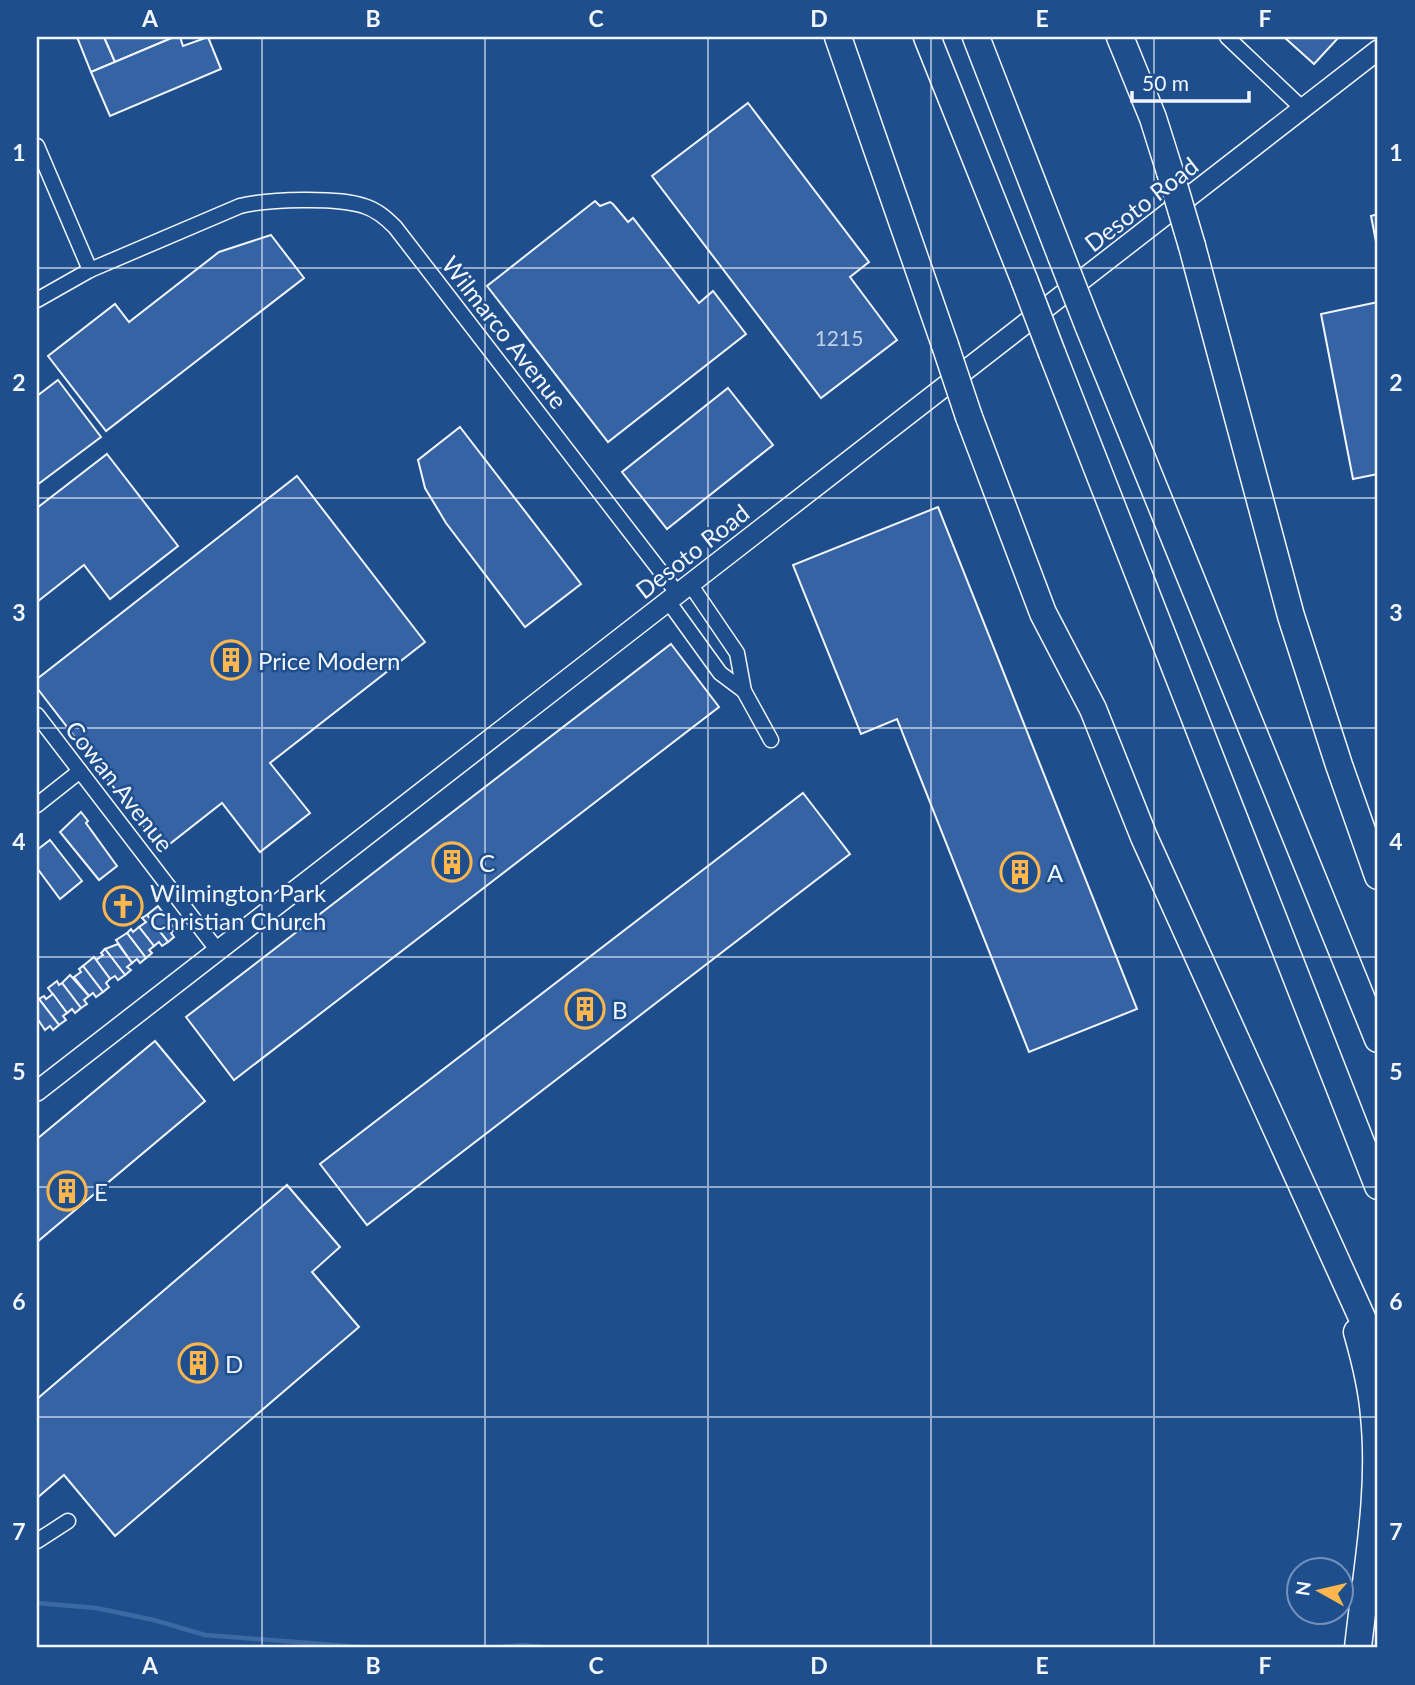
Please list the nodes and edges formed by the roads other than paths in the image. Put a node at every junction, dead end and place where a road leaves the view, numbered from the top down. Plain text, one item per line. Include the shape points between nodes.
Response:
1 (838, 37) edge
2 (928, 37) edge
3 (976, 37) edge
4 (1120, 37) edge
5 (1227, 37) edge
6 (1378, 50) edge
7 (1303, 109) junction
8 (37, 146) edge
9 (90, 270) junction
10 (37, 300) edge
11 (678, 593) junction
12 (744, 691) junction
13 (37, 715) edge
14 (771, 740) dead end
15 (1339, 765) junction
16 (80, 771) junction
17 (37, 805) edge
18 (1378, 861) edge
19 (1378, 876) edge
20 (218, 951) junction
21 (1378, 1039) edge
22 (37, 1091) edge
23 (1378, 1186) edge
24 (1310, 1206) junction
25 (1378, 1353) edge
26 (68, 1521) dead end
27 (37, 1541) edge
28 (1357, 1648) edge

1 - 24 highway, bridge via 969,417 1043,613 1093,709 1144,837
2 - 23 highway, bridge
3 - 21 highway, bridge
4 - 15 highway, bridge via 1153,118 1192,246 1291,616
5 - 7 street
6 - 7 street, Desoto Road
7 - 11 street, Desoto Road
8 - 9 street
9 - 10 street, Wilmarco Avenue
9 - 11 street, Wilmarco Avenue via 259,201 345,202 380,213 396,227
11 - 12 street, Wilmarco Avenue via 720,673
11 - 12 street, Wilmarco Avenue via 737,653
11 - 20 street, Desoto Road
12 - 14 street, Wilmarco Avenue
13 - 16 street, Cowan Avenue
15 - 18 highway
15 - 19 highway
16 - 17 street
16 - 20 street, Cowan Avenue
20 - 22 street, Desoto Road
24 - 25 highway
24 - 28 highway via 1357,1333 1374,1417 1374,1510
26 - 27 street

